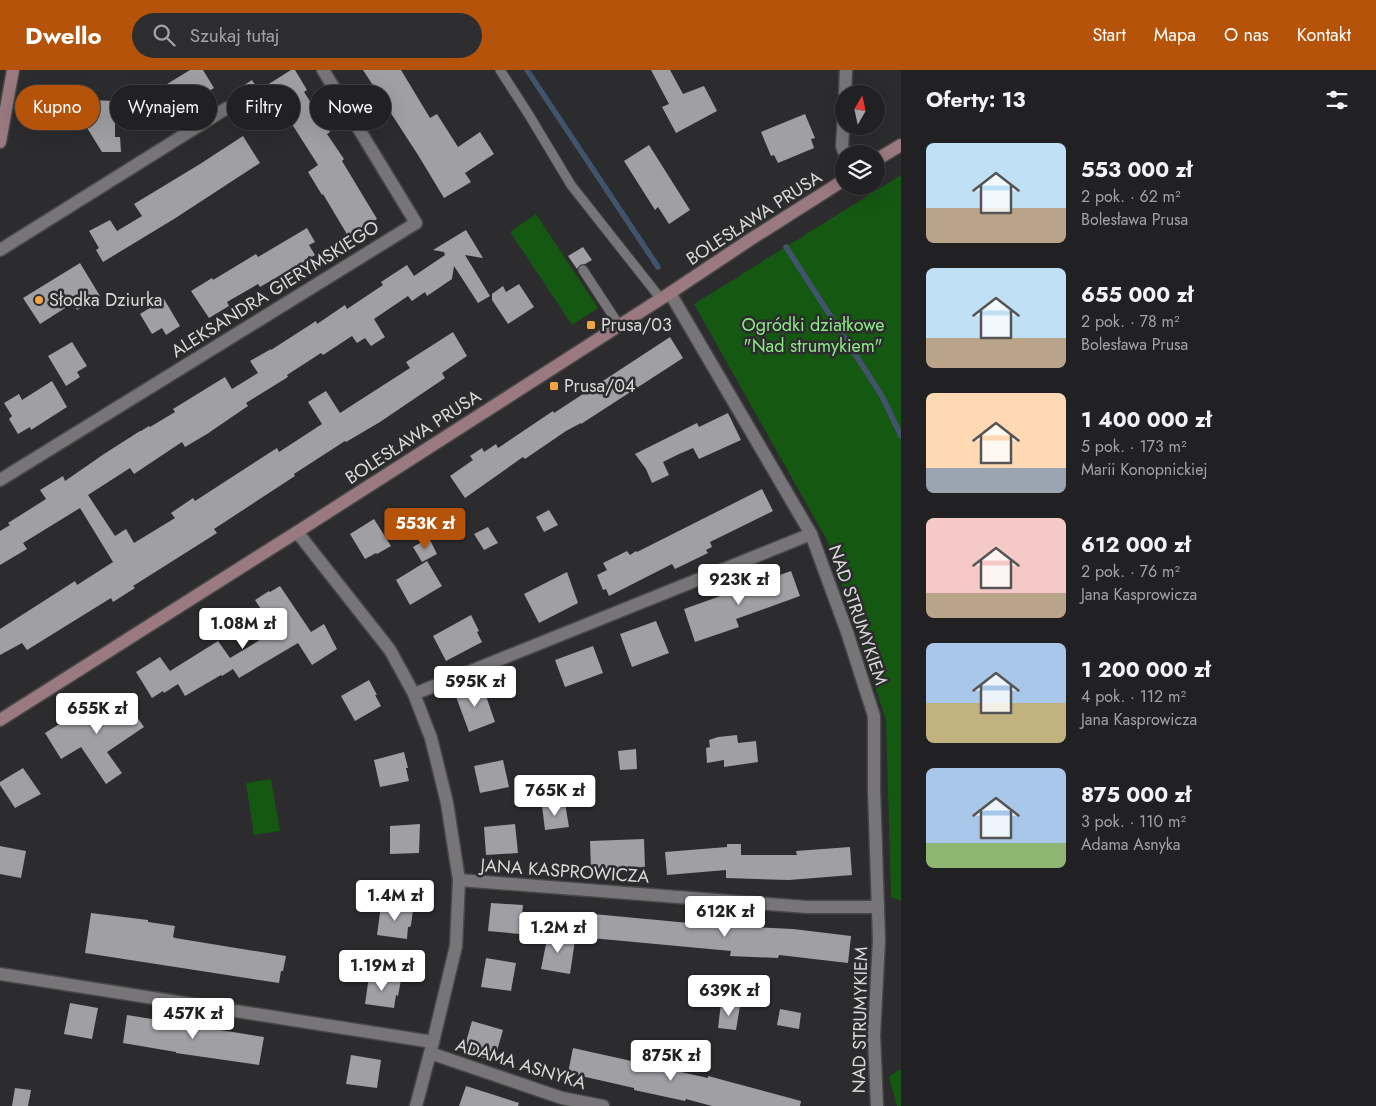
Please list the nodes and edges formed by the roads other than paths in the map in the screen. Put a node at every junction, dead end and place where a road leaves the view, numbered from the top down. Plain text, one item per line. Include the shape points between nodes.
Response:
1 (13, 70) edge
2 (323, 70) edge
3 (500, 70) edge
4 (846, 70) edge
5 (845, 85) edge
6 (4, 96) edge
7 (227, 108) dead end
8 (0, 142) edge
9 (901, 145) edge
10 (885, 155) edge
11 (835, 186) edge
12 (0, 250) edge
13 (583, 270) dead end
14 (666, 296) junction
15 (619, 325) junction
16 (0, 480) edge
17 (296, 532) junction
18 (812, 534) junction
19 (414, 694) junction
20 (0, 720) edge
21 (459, 880) junction
22 (878, 907) junction
23 (0, 974) edge
24 (432, 1048) junction
25 (416, 1106) edge
26 (603, 1106) edge
27 (877, 1106) edge

1 - 6 street
2 - 16 street, ALEKSANDRA GIERYMSKIEGO via 416,222
3 - 14 lane via 571,185
4 - 5 street
6 - 8 street
7 - 12 street
9 - 10 street
11 - 14 street, BOLESŁAWA PRUSA
13 - 15 lane
14 - 15 street, BOLESŁAWA PRUSA
14 - 18 street, NAD STRUMYKIEM
15 - 17 street, BOLESŁAWA PRUSA
17 - 19 street via 390,650
17 - 20 street, BOLESŁAWA PRUSA
18 - 19 street
18 - 22 street, NAD STRUMYKIEM via 874,716
19 - 21 street via 440,772
21 - 22 street, JANA KASPROWICZA via 807,907
21 - 24 street via 456,946
22 - 27 street, NAD STRUMYKIEM via 874,1035
23 - 24 street, ADAMA ASNYKA
24 - 25 street
24 - 26 street, ADAMA ASNYKA via 562,1098

